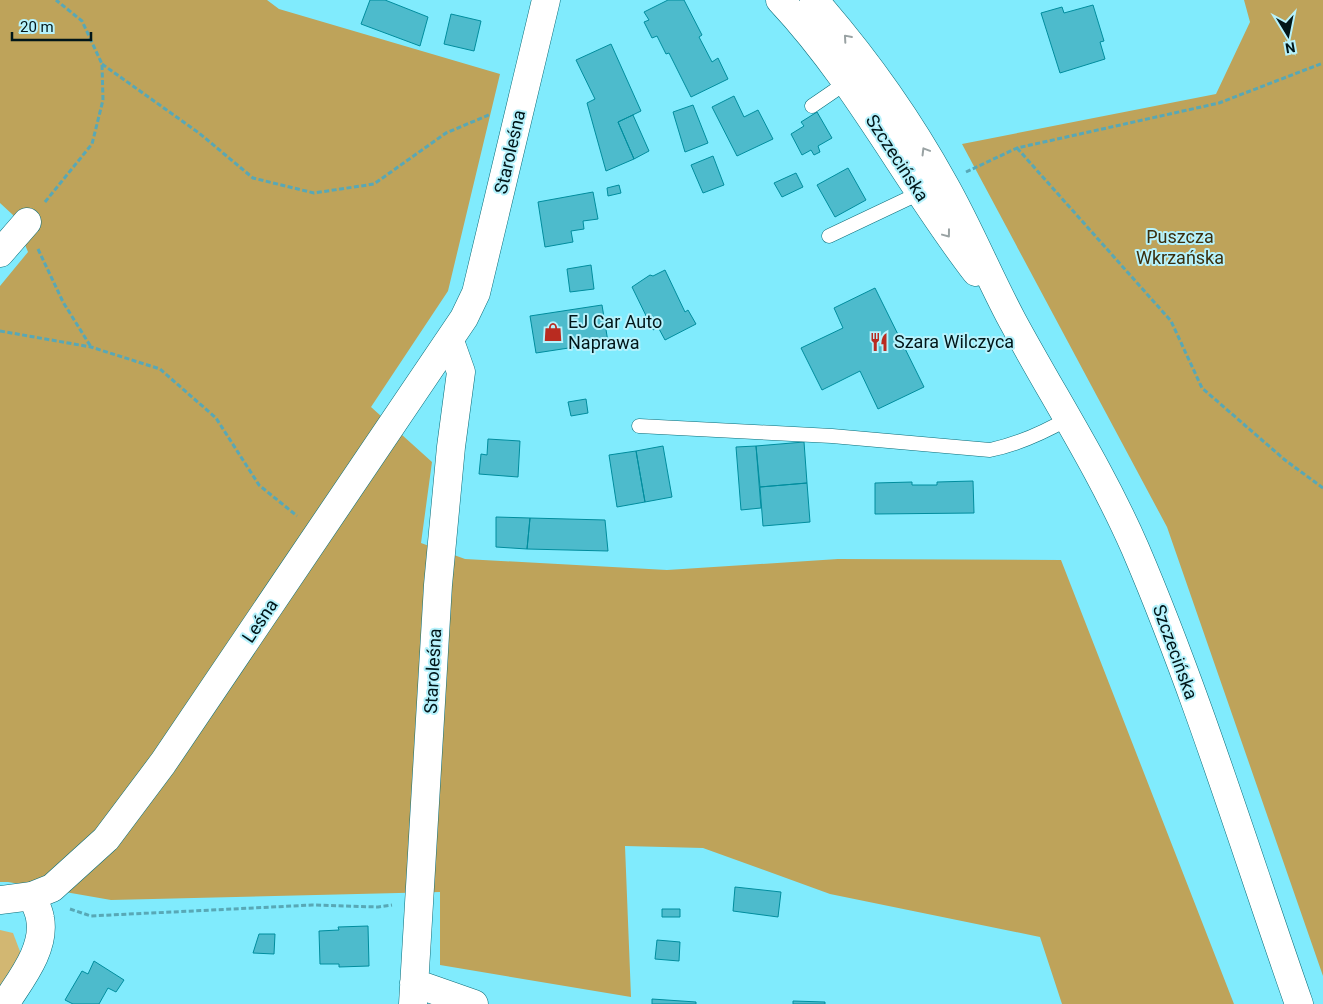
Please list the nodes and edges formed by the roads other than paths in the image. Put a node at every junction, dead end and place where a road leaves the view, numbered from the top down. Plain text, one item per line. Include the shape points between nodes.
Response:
1 (780, 0) edge
2 (814, 0) edge
3 (547, 3) edge
4 (869, 67) junction
5 (847, 82) junction
6 (812, 106) dead end
7 (932, 188) junction
8 (27, 222) road end
9 (829, 236) dead end
10 (0, 253) edge
11 (476, 293) joint
12 (450, 340) junction
13 (1069, 418) junction
14 (639, 426) dead end
15 (0, 900) edge
16 (35, 904) junction
17 (414, 993) edge
18 (5, 1004) edge
19 (474, 1004) edge
20 (1299, 1004) edge

1 - 5 street, Szczecińska
4 -> 2 street, Szczecińska
3 - 11 street, Staroleśna
4 - 5 lane
7 -> 4 street, Szczecińska via 906,120
5 - 6 lane
5 - 7 street, Szczecińska
7 - 9 lane
7 - 13 street, Szczecińska via 945,233 1011,318
8 - 10 street
11 - 12 street, Leśna
12 - 16 street, Leśna via 163,763 106,839
12 - 17 street, Staroleśna via 462,372 451,447 438,585
13 - 14 lane via 1016,444 990,450 832,436
13 - 20 street, Szczecińska via 1112,498 1172,640
15 - 16 street, Leśna
16 - 18 street via 41,929 39,939 30,965
17 - 19 street

